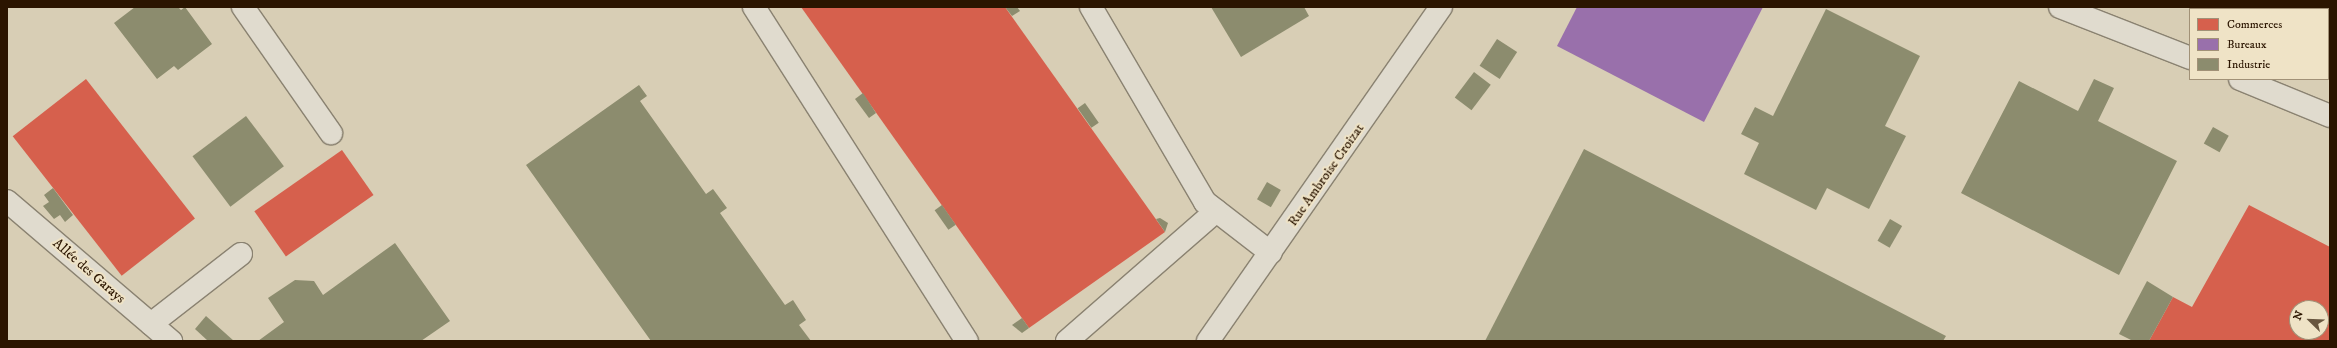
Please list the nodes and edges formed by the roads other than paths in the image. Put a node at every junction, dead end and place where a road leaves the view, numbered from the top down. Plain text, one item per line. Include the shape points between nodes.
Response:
1 (243, 7) edge
2 (754, 7) edge
3 (1091, 7) edge
4 (1441, 7) edge
5 (2060, 7) edge
6 (2189, 58) edge
7 (2242, 80) edge
8 (2330, 116) edge
9 (331, 133) dead end
10 (7, 201) edge
11 (1216, 211) junction
12 (1271, 253) junction
13 (241, 254) dead end
14 (151, 324) junction
15 (171, 341) edge
16 (967, 341) edge
17 (1067, 341) edge
18 (1208, 341) edge

1 - 9 street
2 - 16 street
3 - 11 street via 1205,202
4 - 12 street, Rue Ambroise Croizat
5 - 6 street
7 - 8 street
10 - 14 street, Allée des Garays
11 - 12 street
11 - 17 street
12 - 18 street, Rue Ambroise Croizat
13 - 14 street
14 - 15 street, Allée des Garays

